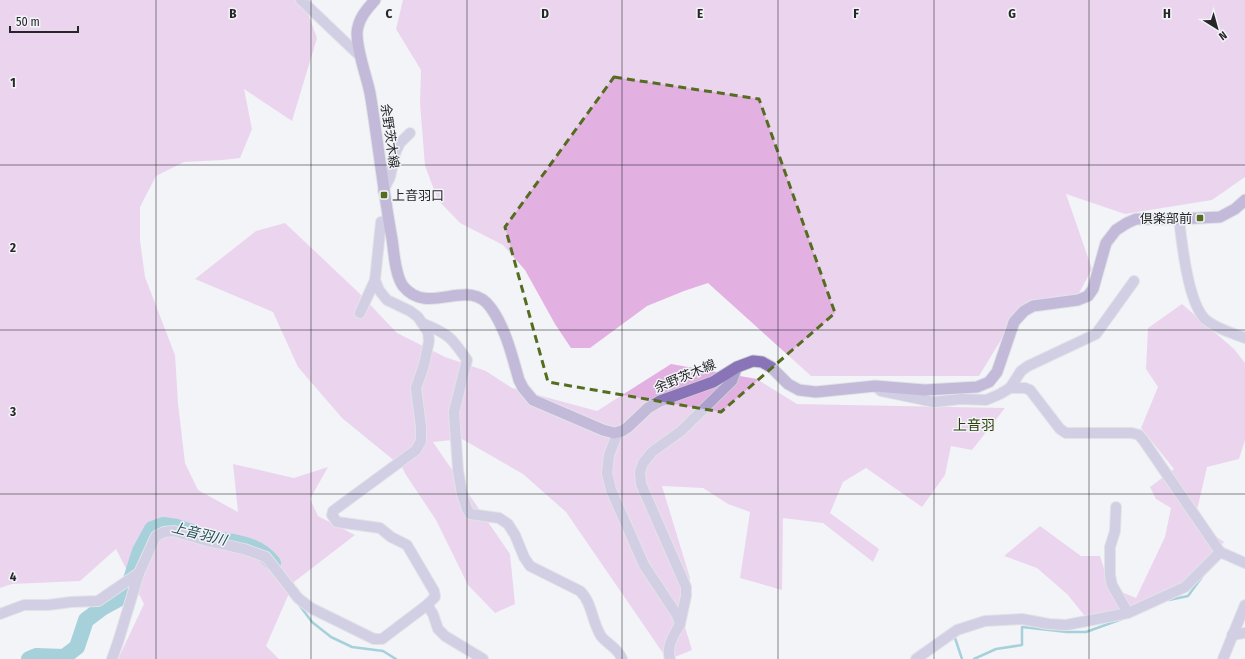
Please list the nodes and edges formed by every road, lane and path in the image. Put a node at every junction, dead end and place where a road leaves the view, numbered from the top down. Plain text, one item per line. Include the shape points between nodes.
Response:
1 (301, 0) edge
2 (375, 0) edge
3 (361, 57) junction
4 (410, 133) dead end
5 (383, 192) junction
6 (1245, 200) edge
7 (1179, 219) junction
8 (388, 220) junction
9 (376, 280) junction
10 (1134, 281) dead end
11 (360, 312) dead end
12 (424, 324) junction
13 (1245, 338) edge
14 (737, 367) junction
15 (875, 386) junction
16 (1010, 388) junction
17 (618, 432) junction
18 (1116, 507) dead end
19 (1220, 552) junction
20 (1245, 563) edge
21 (139, 573) junction
22 (1245, 605) edge
23 (427, 606) junction
24 (1128, 613) junction
25 (0, 614) edge
26 (680, 624) junction
27 (1245, 633) edge
28 (1232, 635) junction
29 (112, 659) edge
30 (483, 659) edge
31 (622, 659) edge
32 (670, 659) edge
33 (916, 659) edge
34 (1223, 659) edge

1 - 3 street
2 - 3 main road, 余野茨木線 via 359,20 357,34
3 - 5 main road, 余野茨木線 via 370,92
4 - 5 street via 396,151 390,177
5 - 8 main road, 余野茨木線
6 - 7 main road, 余野茨木線 via 1220,217
7 - 13 street via 1190,286 1197,308 1205,320
7 - 15 main road, 余野茨木線 via 1136,219 1116,230 1106,243 1093,289 1088,296 1078,300 1033,306 1024,311 1014,322 997,372 989,382 977,387 934,390
8 - 9 street via 381,222
8 - 17 main road, 余野茨木線 via 403,285 414,295 425,299 436,300 462,294 478,296 490,306 503,330 519,380 533,400 603,430
9 - 11 street
9 - 12 street via 379,290 387,300 410,311
10 - 16 street via 1096,334 1028,366 1021,371
12 - 23 street via 429,341 416,388 421,441 416,450 333,511 332,515 337,522 380,528 406,545 434,591 435,597
12 - 31 street via 453,340 467,360 454,412 458,470 467,509 470,514 499,518 508,524 530,566 580,591 585,596 602,637
14 - 15 main road, 余野茨木線 via 753,361 762,362 799,390 816,392
14 - 17 main road, 余野茨木線 via 713,382 660,401
14 - 26 street via 732,381 682,431 652,452 643,463 640,472 641,484 686,587
15 - 16 street via 880,392 934,402 986,400
16 - 19 street via 1030,390 1060,429 1066,432 1139,435
17 - 26 street via 609,454 607,473 611,490 644,565 678,616
18 - 24 street via 1115,531 1110,547 1110,575 1112,585
19 - 20 street
19 - 24 street via 1185,587
21 - 23 street via 156,536 174,531 266,557 298,598 311,608 374,639 382,639
21 - 25 street via 98,601 24,605
21 - 29 street
22 - 28 street
23 - 30 street via 438,629 445,636
24 - 33 street via 1066,625 1022,619 986,622 957,630
26 - 32 street via 670,644
27 - 28 street
28 - 34 street

